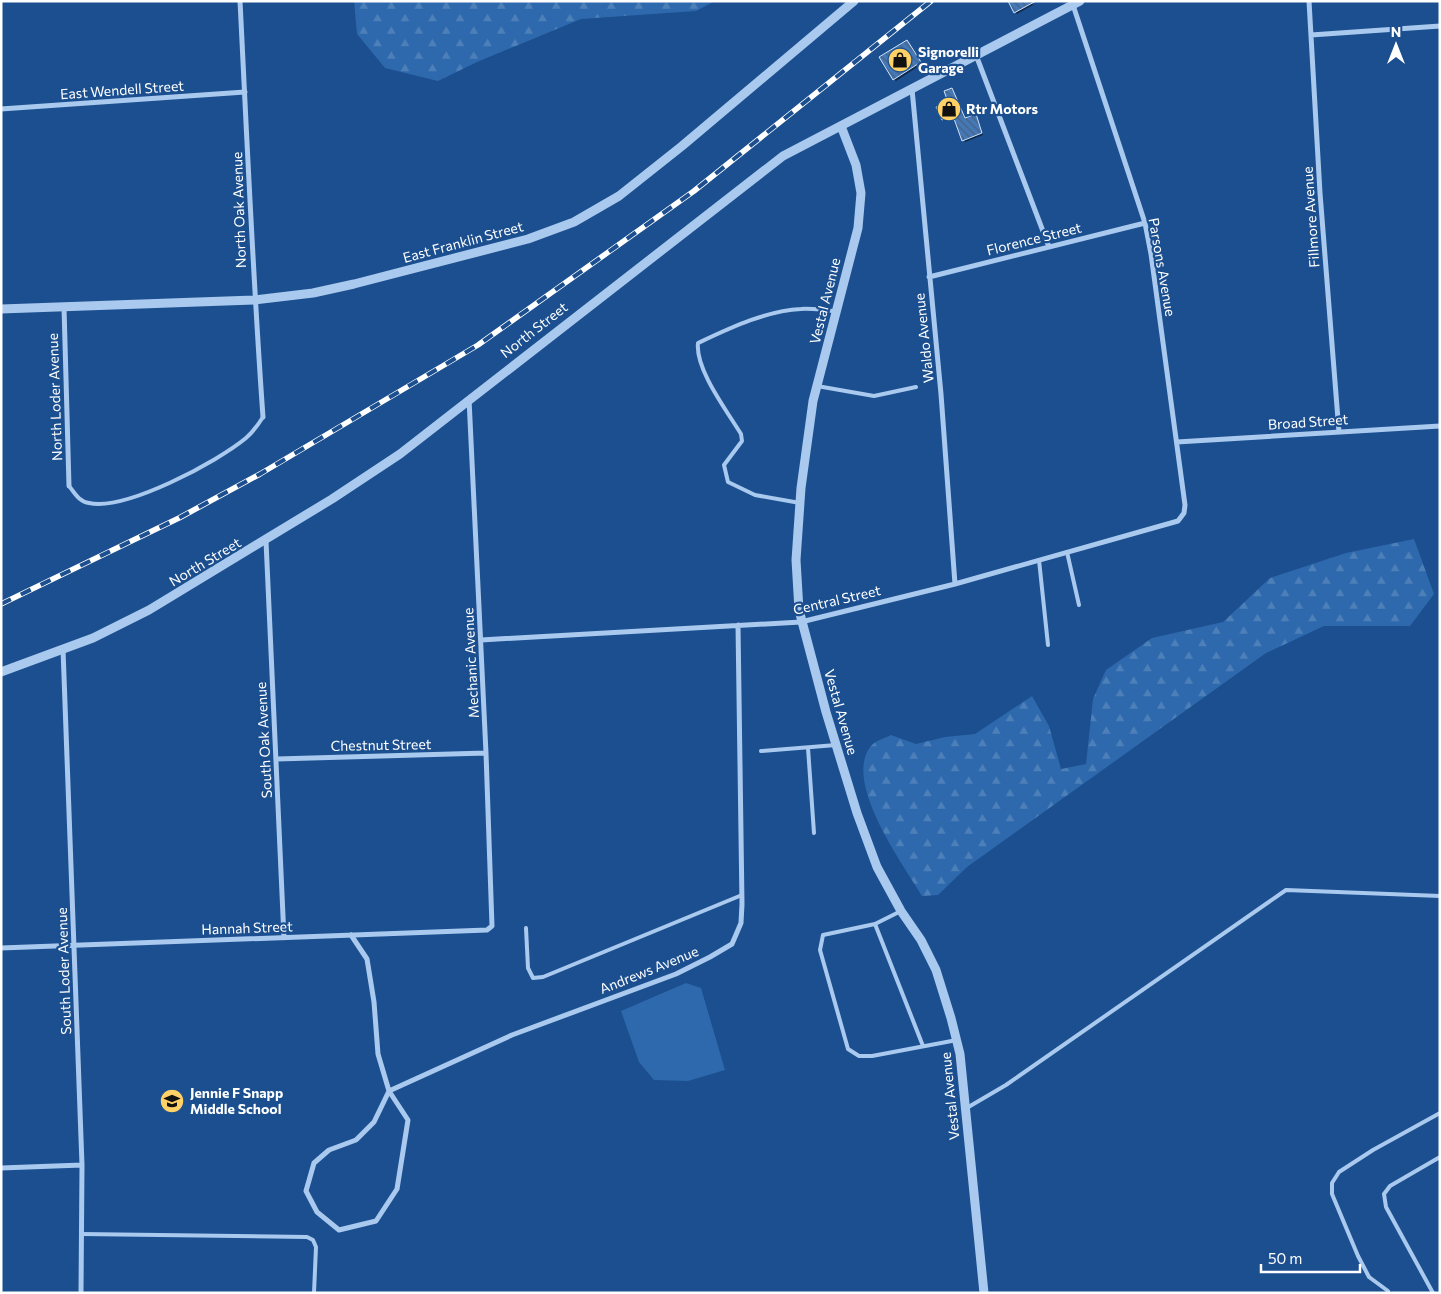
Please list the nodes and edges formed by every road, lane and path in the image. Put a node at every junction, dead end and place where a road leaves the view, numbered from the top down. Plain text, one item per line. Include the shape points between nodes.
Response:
1 (240, 1) edge
2 (854, 1) edge
3 (1309, 1) edge
4 (1076, 3) edge
5 (1440, 26) edge
6 (1311, 34) junction
7 (976, 56) junction
8 (912, 89) junction
9 (245, 92) junction
10 (1, 109) edge
11 (841, 126) junction
12 (1144, 223) junction
13 (1049, 247) junction
14 (929, 277) junction
15 (254, 300) junction
16 (64, 307) junction
17 (1, 309) edge
18 (836, 312) junction
19 (817, 386) junction
20 (916, 387) dead end
21 (469, 399) junction
22 (263, 417) joint
23 (1440, 426) edge
24 (1339, 432) junction
25 (1177, 442) junction
26 (69, 486) joint
27 (800, 503) junction
28 (1184, 513) joint
29 (266, 541) junction
30 (1067, 552) junction
31 (1039, 560) junction
32 (955, 584) junction
33 (1079, 605) dead end
34 (801, 622) junction
35 (738, 626) junction
36 (481, 640) junction
37 (1048, 645) dead end
38 (63, 649) junction
39 (1, 672) edge
40 (836, 745) junction
41 (808, 748) junction
42 (760, 752) dead end
43 (486, 754) junction
44 (277, 758) junction
45 (814, 833) dead end
46 (742, 895) junction
47 (1440, 896) edge
48 (901, 911) junction
49 (875, 924) junction
50 (492, 926) joint
51 (526, 928) dead end
52 (351, 935) junction
53 (284, 938) junction
54 (74, 946) junction
55 (1, 948) edge
56 (957, 1040) junction
57 (924, 1046) junction
58 (389, 1091) junction
59 (965, 1109) junction
60 (1440, 1112) edge
61 (1440, 1157) edge
62 (82, 1166) junction
63 (1, 1168) edge
64 (81, 1234) junction
65 (1387, 1292) edge
66 (81, 1293) edge
67 (314, 1293) edge
68 (984, 1293) edge
69 (1433, 1293) edge

1 - 9 street, North Oak Avenue
2 - 15 street, East Franklin Street via 626,191 574,222 528,240 354,284
3 - 6 street, Fillmore Avenue
4 - 7 street, North Street
4 - 12 street, Parsons Avenue
5 - 6 street
6 - 24 street, Fillmore Avenue
7 - 8 street, North Street
7 - 13 street
8 - 11 street, North Street
8 - 14 street, Waldo Avenue
9 - 10 street, East Wendell Street
9 - 15 street, North Oak Avenue
11 - 18 street, Vestal Avenue via 856,164 861,193 858,228
11 - 21 street, North Street via 766,167
12 - 13 street, Florence Street
12 - 25 street, Parsons Avenue
13 - 14 street, Florence Street
14 - 32 street, Waldo Avenue
15 - 16 street, East Franklin Street
15 - 22 street, North Oak Avenue
16 - 17 street, East Franklin Street
16 - 26 street, North Loder Avenue
18 - 19 street, Vestal Avenue
18 - 27 lane via 801,309 772,314 698,342 697,353 704,370 741,434 742,442 724,465 728,482 756,495
19 - 20 lane via 874,396
19 - 27 street, Vestal Avenue
21 - 29 street, North Street via 400,454
21 - 36 street, Mechanic Avenue
22 - 26 lane via 255,429 229,450 136,497 106,505 88,503 80,500
23 - 24 street, Broad Street
24 - 25 street, Broad Street
25 - 28 street, Parsons Avenue
27 - 34 street, Vestal Avenue via 796,560
28 - 30 street, Central Street via 1178,521
29 - 38 street, North Street via 149,610
29 - 44 street, South Oak Avenue
30 - 31 street, Central Street
30 - 33 lane
31 - 32 street, Central Street
31 - 37 lane
32 - 34 street, Central Street
34 - 35 street, Central Street
34 - 40 street, Vestal Avenue
35 - 36 street, Central Street
35 - 46 street, Andrews Avenue
36 - 43 street, Mechanic Avenue
38 - 39 street, North Street
38 - 54 street, South Loder Avenue
40 - 41 lane
40 - 48 street, Vestal Avenue via 877,867
41 - 42 lane
41 - 45 lane
43 - 44 street, Chestnut Street
43 - 50 street, Mechanic Avenue
44 - 53 street, South Oak Avenue
46 - 51 lane via 544,977 533,978 528,968
46 - 58 street, Andrews Avenue via 738,932 732,944 710,957 676,974 512,1035
47 - 59 lane via 1286,890 1006,1085
48 - 49 lane
48 - 56 street, Vestal Avenue via 936,970
49 - 57 lane
49 - 57 lane via 823,935 820,950 848,1049 859,1056 872,1056
50 - 52 street, Hannah Street via 487,930
52 - 53 street, Hannah Street
52 - 58 street via 367,959 378,1054
53 - 54 street, Hannah Street
54 - 55 street, Hannah Street
54 - 62 street, South Loder Avenue
56 - 57 lane
56 - 59 street, Vestal Avenue
58 - 58 street via 374,1122 356,1140 329,1150 314,1163 306,1192 317,1212 338,1230 376,1221 397,1189 408,1120
59 - 68 street, Vestal Avenue
60 - 65 lane via 1339,1172 1332,1183 1332,1194 1358,1256 1369,1276
61 - 69 lane via 1390,1186 1384,1194 1386,1207
62 - 63 street
62 - 64 street, South Loder Avenue
64 - 66 street, South Loder Avenue
64 - 67 lane via 307,1237 316,1247

